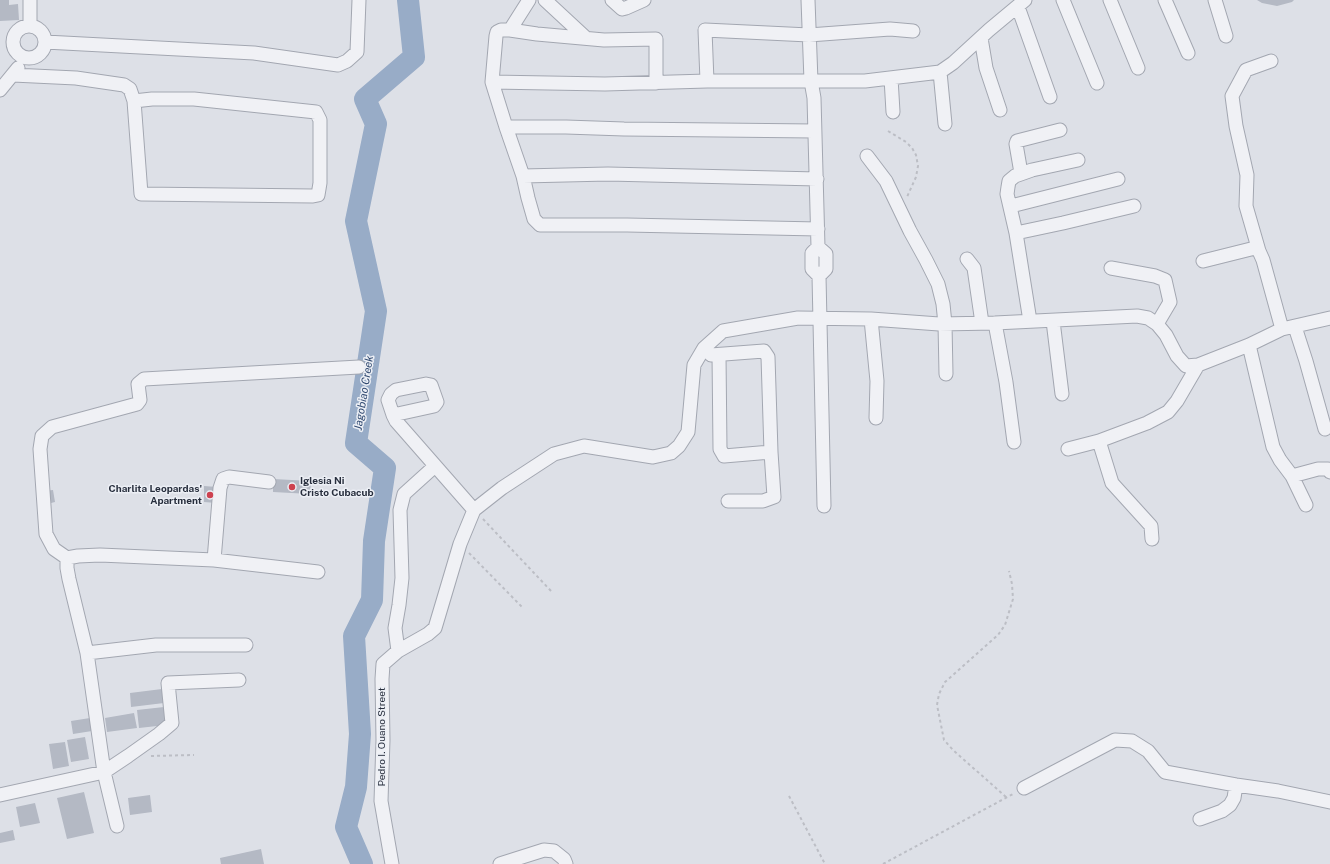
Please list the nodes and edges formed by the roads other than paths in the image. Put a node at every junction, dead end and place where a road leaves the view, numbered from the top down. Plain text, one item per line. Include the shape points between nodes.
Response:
1 (30, 0) edge
2 (359, 0) edge
3 (529, 0) edge
4 (545, 0) edge
5 (612, 0) edge
6 (644, 0) edge
7 (808, 0) edge
8 (1063, 0) edge
9 (1110, 0) edge
10 (1164, 0) edge
11 (1215, 0) edge
12 (1022, 4) edge
13 (30, 26) junction
14 (510, 30) junction
15 (913, 31) dead end
16 (809, 35) junction
17 (1226, 36) dead end
18 (586, 38) junction
19 (981, 38) junction
20 (45, 42) junction
21 (1188, 53) dead end
22 (24, 58) junction
23 (1271, 61) dead end
24 (1138, 68) dead end
25 (940, 72) junction
26 (13, 75) junction
27 (892, 78) junction
28 (707, 81) junction
29 (492, 82) junction
30 (811, 82) junction
31 (656, 83) junction
32 (1097, 83) dead end
33 (0, 90) edge
34 (1050, 97) dead end
35 (134, 101) junction
36 (1000, 110) dead end
37 (893, 112) dead end
38 (945, 124) dead end
39 (506, 127) junction
40 (814, 130) junction
41 (1060, 130) dead end
42 (867, 156) dead end
43 (1078, 160) dead end
44 (1022, 173) junction
45 (523, 176) junction
46 (817, 179) junction
47 (1118, 179) dead end
48 (1011, 206) junction
49 (1134, 206) dead end
50 (818, 229) junction
51 (1016, 232) junction
52 (1259, 250) junction
53 (967, 259) dead end
54 (1203, 261) dead end
55 (1111, 268) dead end
56 (1330, 318) edge
57 (820, 319) junction
58 (871, 319) junction
59 (1053, 320) junction
60 (1030, 321) junction
61 (995, 323) junction
62 (945, 324) junction
63 (982, 324) junction
64 (1157, 324) junction
65 (1289, 328) junction
66 (1249, 346) junction
67 (704, 348) junction
68 (719, 355) junction
69 (1198, 365) junction
70 (359, 367) dead end
71 (946, 374) dead end
72 (1062, 394) dead end
73 (393, 415) dead end
74 (876, 418) dead end
75 (1324, 429) dead end
76 (1099, 441) junction
77 (1014, 442) dead end
78 (1068, 449) dead end
79 (771, 452) junction
80 (435, 466) junction
81 (1330, 472) edge
82 (1292, 476) junction
83 (269, 482) dead end
84 (728, 501) dead end
85 (1306, 505) dead end
86 (824, 506) dead end
87 (474, 510) junction
88 (1152, 539) dead end
89 (67, 558) junction
90 (214, 560) junction
91 (318, 572) dead end
92 (246, 645) dead end
93 (398, 651) junction
94 (87, 653) junction
95 (239, 680) dead end
96 (104, 772) junction
97 (1236, 785) junction
98 (1024, 788) road end
99 (0, 794) edge
100 (1330, 802) edge
101 (1200, 819) dead end
102 (117, 826) dead end
103 (392, 864) edge
104 (500, 864) edge
105 (566, 864) edge

1 - 13 street
2 - 20 street via 357,52 338,65 254,53
3 - 14 street
4 - 18 street
5 - 6 street via 622,9
7 - 16 street
8 - 32 street
9 - 24 street
10 - 21 street
11 - 17 street
12 - 19 street
12 - 34 street
13 - 20 street via 38,29
13 - 22 street via 21,28 15,35 13,44 16,53
14 - 18 street
14 - 29 street via 501,30 496,36
15 - 16 street via 890,29
16 - 28 street via 705,30
16 - 30 street
18 - 31 street via 656,39
19 - 25 street
19 - 36 street via 986,68
20 - 22 street via 42,52 34,58
22 - 26 street
23 - 52 street via 1246,70 1232,96 1247,175 1246,206
25 - 27 street
25 - 38 street
26 - 33 street
26 - 35 street via 76,78 124,85 130,89
27 - 30 street
27 - 37 street
28 - 30 street
28 - 31 street
29 - 31 street
29 - 39 street
30 - 40 street
35 - 35 street via 194,99 316,112 320,120 318,195 142,194
39 - 40 street
39 - 45 street
40 - 46 street
41 - 44 street via 1017,141
42 - 62 street via 886,181 938,284
43 - 44 street
44 - 48 street via 1009,181 1007,194
45 - 46 street via 608,174
45 - 50 street via 534,219 540,224
46 - 50 street
47 - 48 street
48 - 51 street
49 - 51 street
50 - 57 street via 818,247 826,254 826,269 819,276
51 - 60 street
52 - 54 street via 1255,248
52 - 65 street
53 - 63 street via 974,268
55 - 64 street via 1164,280 1170,302
56 - 65 street
57 - 58 street
57 - 67 street via 798,318 723,331
57 - 86 street
58 - 62 street
58 - 74 street via 877,381
59 - 60 street
59 - 64 street via 1137,316 1148,318
59 - 72 street
60 - 61 street
61 - 63 street
61 - 77 street
62 - 63 street
62 - 71 street
64 - 69 street via 1186,366
65 - 66 street
65 - 75 street via 1306,361
66 - 69 street
66 - 82 street via 1273,447
67 - 68 street via 711,355
67 - 87 street via 694,365 688,432 671,453 653,457 584,446 554,454
68 - 79 street via 764,351 768,357
68 - 79 street via 720,449 724,456
69 - 76 street via 1168,412 1147,423
70 - 89 street via 144,379 138,384 140,400 137,404 52,427 42,436 40,449 46,534 54,550
73 - 80 street
76 - 78 street
76 - 88 street via 1112,483 1151,526
79 - 84 street via 774,497 763,501
80 - 87 street
80 - 93 street via 404,494 400,510 402,578 395,628
81 - 82 street via 1318,469
82 - 85 street
83 - 90 street via 229,477 223,480 220,488
87 - 93 street, Pedro I. Ouano Street via 460,544 435,628
89 - 90 street via 100,555
89 - 94 street via 69,579
90 - 91 street
92 - 94 street via 156,645
93 - 103 street, Pedro I. Ouano Street via 383,664 382,679 384,740 381,801
94 - 96 street
95 - 96 street via 168,683 172,723
96 - 99 street
96 - 102 street
97 - 98 street via 1165,772 1148,751 1132,740 1116,740
97 - 100 street
97 - 101 street via 1230,805 1222,811
104 - 105 street via 544,850 554,851

